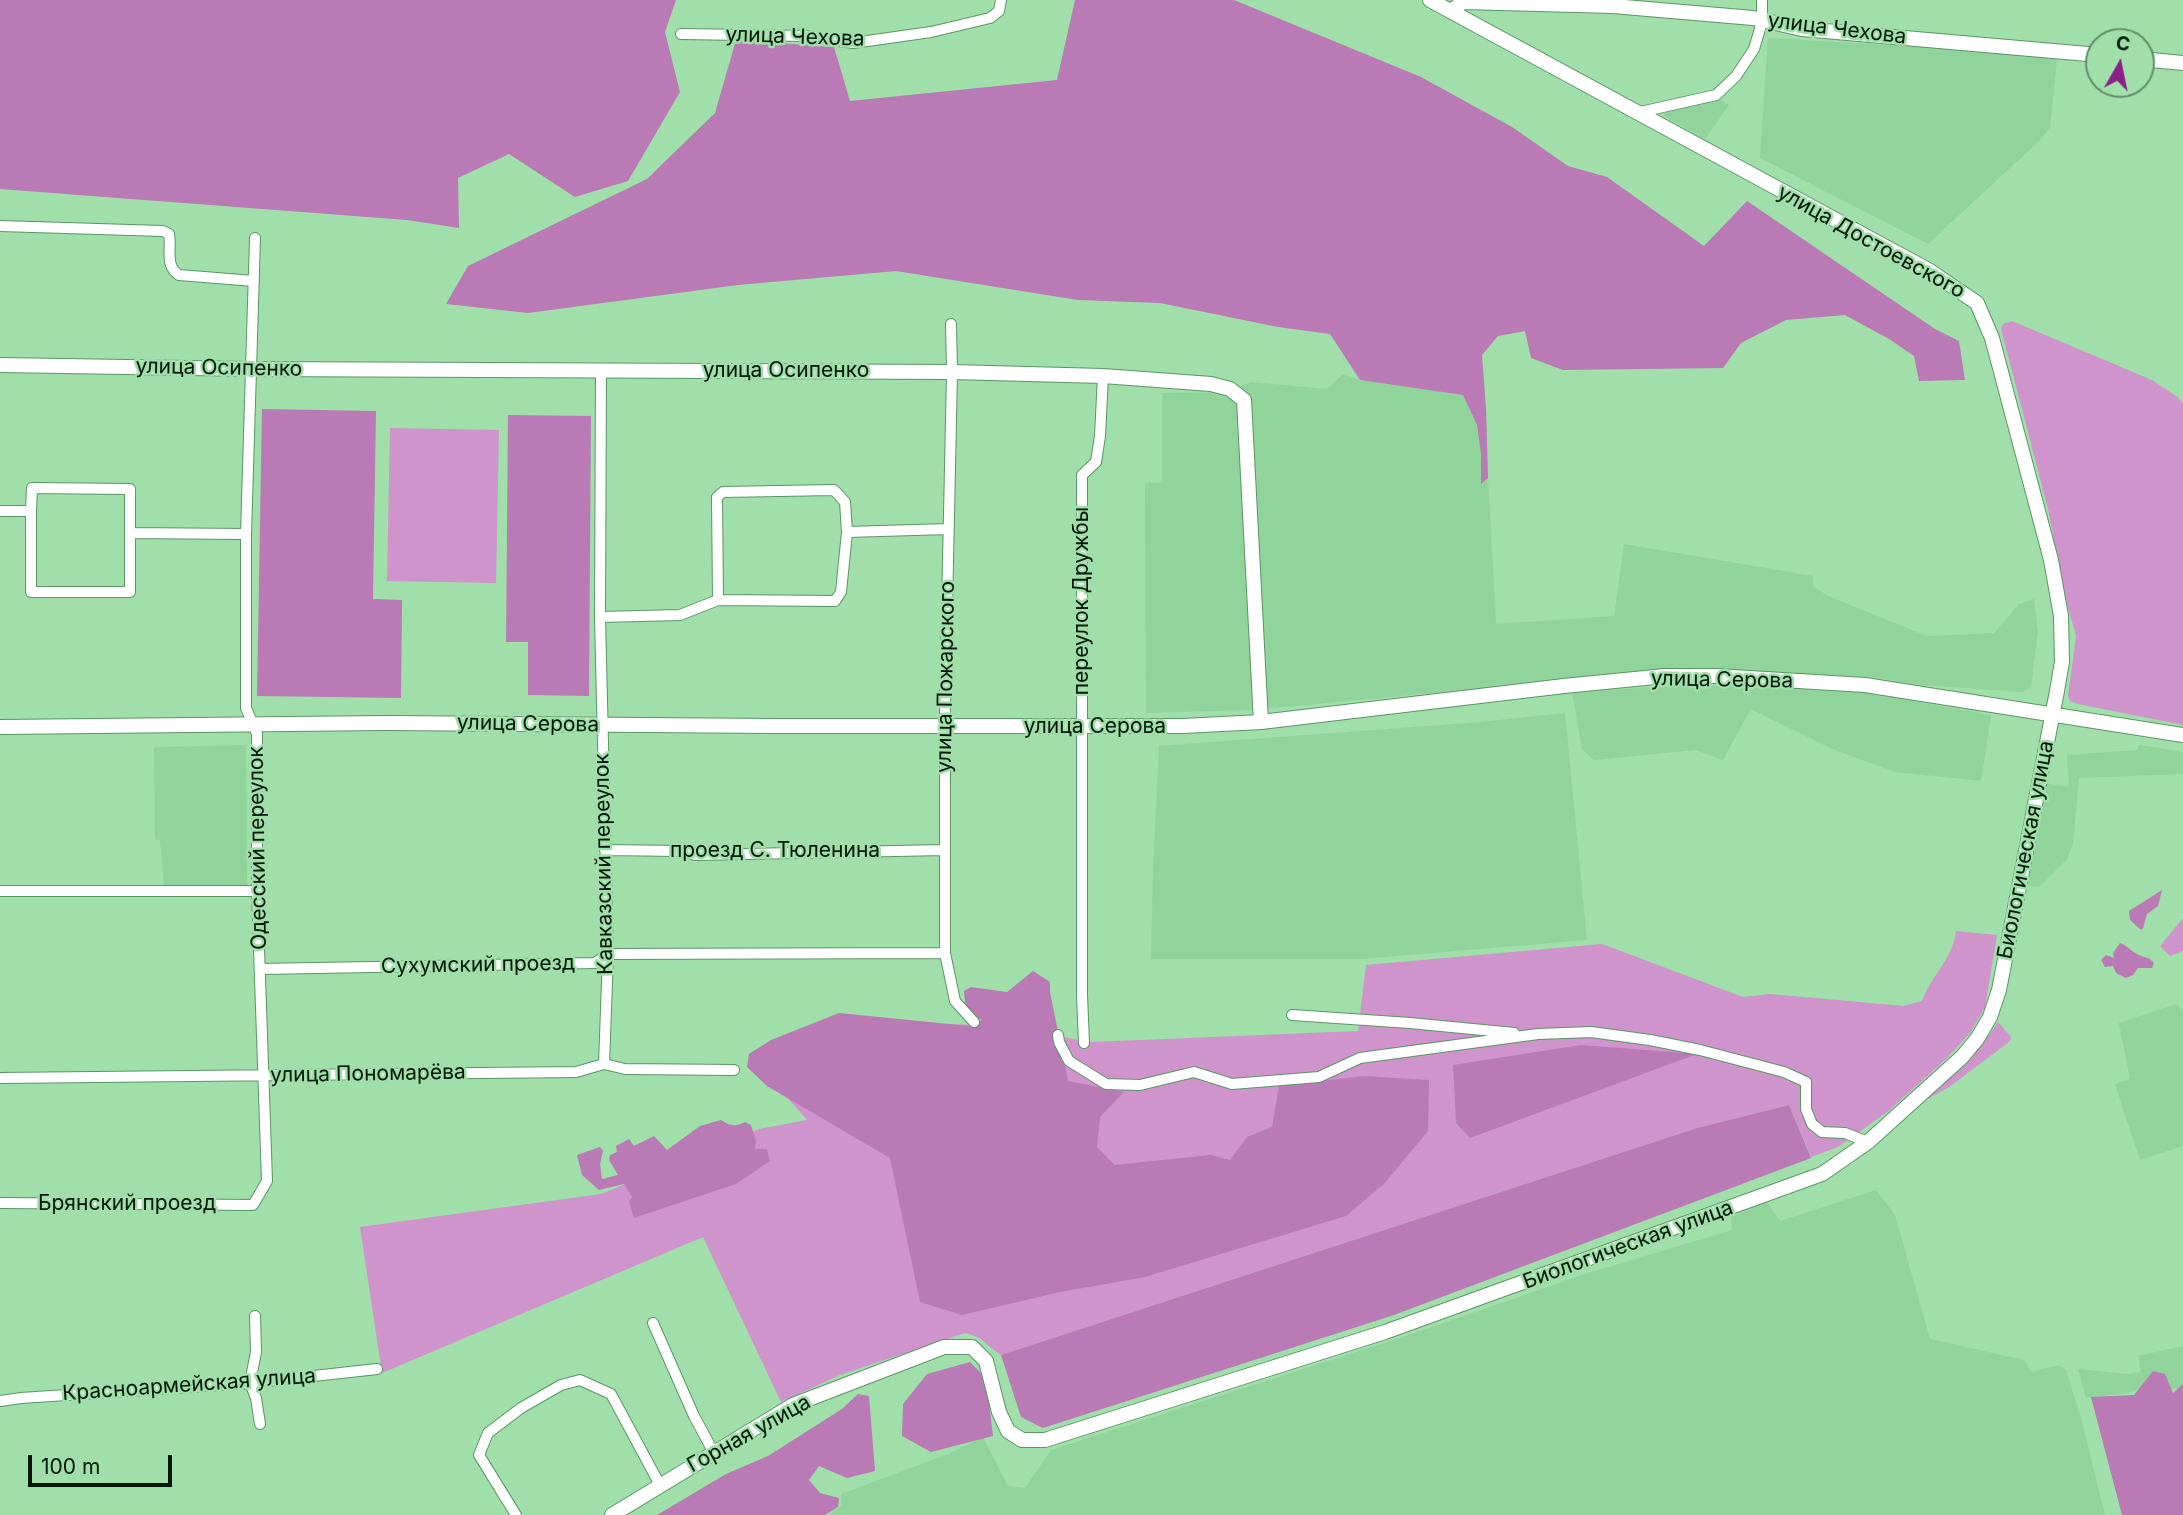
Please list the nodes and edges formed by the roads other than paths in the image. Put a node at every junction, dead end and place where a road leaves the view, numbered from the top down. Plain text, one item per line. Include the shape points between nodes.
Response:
1 (1001, 0) edge
2 (1430, 0) edge
3 (1762, 0) edge
4 (1451, 11) junction
5 (1762, 22) junction
6 (681, 34) dead end
7 (2085, 54) edge
8 (2155, 60) edge
9 (2183, 63) edge
10 (1636, 113) junction
11 (0, 226) edge
12 (255, 238) dead end
13 (254, 281) junction
14 (951, 324) dead end
15 (0, 365) edge
16 (252, 369) junction
17 (601, 369) junction
18 (952, 372) junction
19 (1103, 376) junction
20 (0, 511) edge
21 (31, 511) junction
22 (948, 529) junction
23 (847, 531) junction
24 (130, 533) junction
25 (246, 534) junction
26 (718, 600) junction
27 (600, 617) junction
28 (2053, 713) junction
29 (1261, 722) junction
30 (252, 724) junction
31 (602, 725) junction
32 (0, 727) edge
33 (945, 727) junction
34 (1083, 727) junction
35 (2183, 735) edge
36 (605, 850) junction
37 (945, 850) junction
38 (0, 891) edge
39 (257, 891) junction
40 (945, 953) junction
41 (608, 954) junction
42 (260, 969) junction
43 (1293, 1015) dead end
44 (974, 1021) dead end
45 (1538, 1034) junction
46 (1058, 1035) dead end
47 (1084, 1043) dead end
48 (604, 1064) junction
49 (734, 1070) dead end
50 (264, 1076) junction
51 (0, 1078) edge
52 (1868, 1142) junction
53 (0, 1203) edge
54 (253, 1205) joint
55 (255, 1316) dead end
56 (653, 1323) dead end
57 (972, 1347) joint
58 (377, 1369) dead end
59 (250, 1383) junction
60 (0, 1401) edge
61 (260, 1424) dead end
62 (714, 1453) junction
63 (660, 1485) junction
64 (516, 1515) edge
65 (612, 1515) edge

1 - 6 street, улица Чехова via 999,11 990,18 853,43 807,36
2 - 4 street, улица Достоевского
3 - 5 street
4 - 5 street, улица Чехова via 1463,2 1600,6
4 - 10 street, улица Достоевского
5 - 7 street, улица Чехова
5 - 10 street via 1754,50 1716,94
8 - 9 street
10 - 28 street, улица Достоевского via 1930,271 1977,303 1997,355 2051,560 2063,642
11 - 13 street via 163,231 169,234 169,263 179,275
12 - 13 street, Одесский переулок
13 - 16 street, Одесский переулок
14 - 18 street, улица Пожарского
15 - 16 street, улица Осипенко
16 - 17 street, улица Осипенко
16 - 25 street, Одесский переулок
17 - 18 street, улица Осипенко
17 - 27 street, Кавказский переулок
18 - 19 street, улица Осипенко
18 - 22 street, улица Пожарского
19 - 29 street, улица Осипенко via 1211,384 1230,389 1244,400
19 - 34 street, переулок Дружбы via 1096,462 1083,475
20 - 21 street
21 - 24 street via 32,488 130,489
21 - 24 street via 31,592 130,592
22 - 23 street
22 - 33 street, улица Пожарского
23 - 26 street via 841,592 835,601
23 - 26 street via 845,502 834,490 723,492 717,497
24 - 25 street
25 - 30 street, Одесский переулок via 246,708
26 - 27 street via 680,615
27 - 31 street, Кавказский переулок
28 - 29 street, улица Серова via 1865,685 1677,676
28 - 35 street, улица Серова
28 - 52 street, Биологическая улица via 1990,1017 1962,1057
29 - 34 street, улица Серова
30 - 31 street, улица Серова
30 - 32 street, улица Серова
30 - 39 street, Одесский переулок via 257,734
31 - 33 street, улица Серова
31 - 36 street, Кавказский переулок
33 - 34 street, улица Серова
33 - 37 street, улица Пожарского
34 - 47 street, переулок Дружбы
36 - 37 street, проезд С. Тюленина via 680,850 695,855
36 - 41 street, Кавказский переулок
37 - 40 street, улица Пожарского
38 - 39 street
39 - 42 street, Одесский переулок
40 - 41 street, Сухумский проезд
40 - 44 street, улица Пожарского via 955,1001
41 - 42 street, Сухумский проезд via 595,963
41 - 48 street, Кавказский переулок
42 - 50 street, Одесский переулок
43 - 45 street
45 - 46 street via 1360,1058 1319,1077 1232,1084 1194,1072 1140,1085 1106,1084 1087,1073 1069,1060
45 - 52 street via 1591,1032 1650,1040 1784,1072 1806,1082 1806,1109 1812,1124 1822,1132 1845,1133
48 - 49 street, улица Пономарёва via 625,1069
48 - 50 street, улица Пономарёва via 576,1072
50 - 51 street, улица Пономарёва
50 - 54 street, Одесский переулок via 267,1181
52 - 57 street, Биологическая улица via 1822,1174 1733,1208 1385,1332 1045,1440 1022,1440 1008,1431 986,1361
53 - 54 street, Брянский проезд
55 - 59 street via 256,1352
56 - 62 street
57 - 62 street, Горная улица via 944,1347 793,1405
58 - 59 street, Красноармейская улица
59 - 60 street, Красноармейская улица
59 - 61 street
62 - 63 street, Горная улица
63 - 64 street via 611,1394 580,1380 561,1385 521,1408 488,1433 479,1455
63 - 65 street, Горная улица

